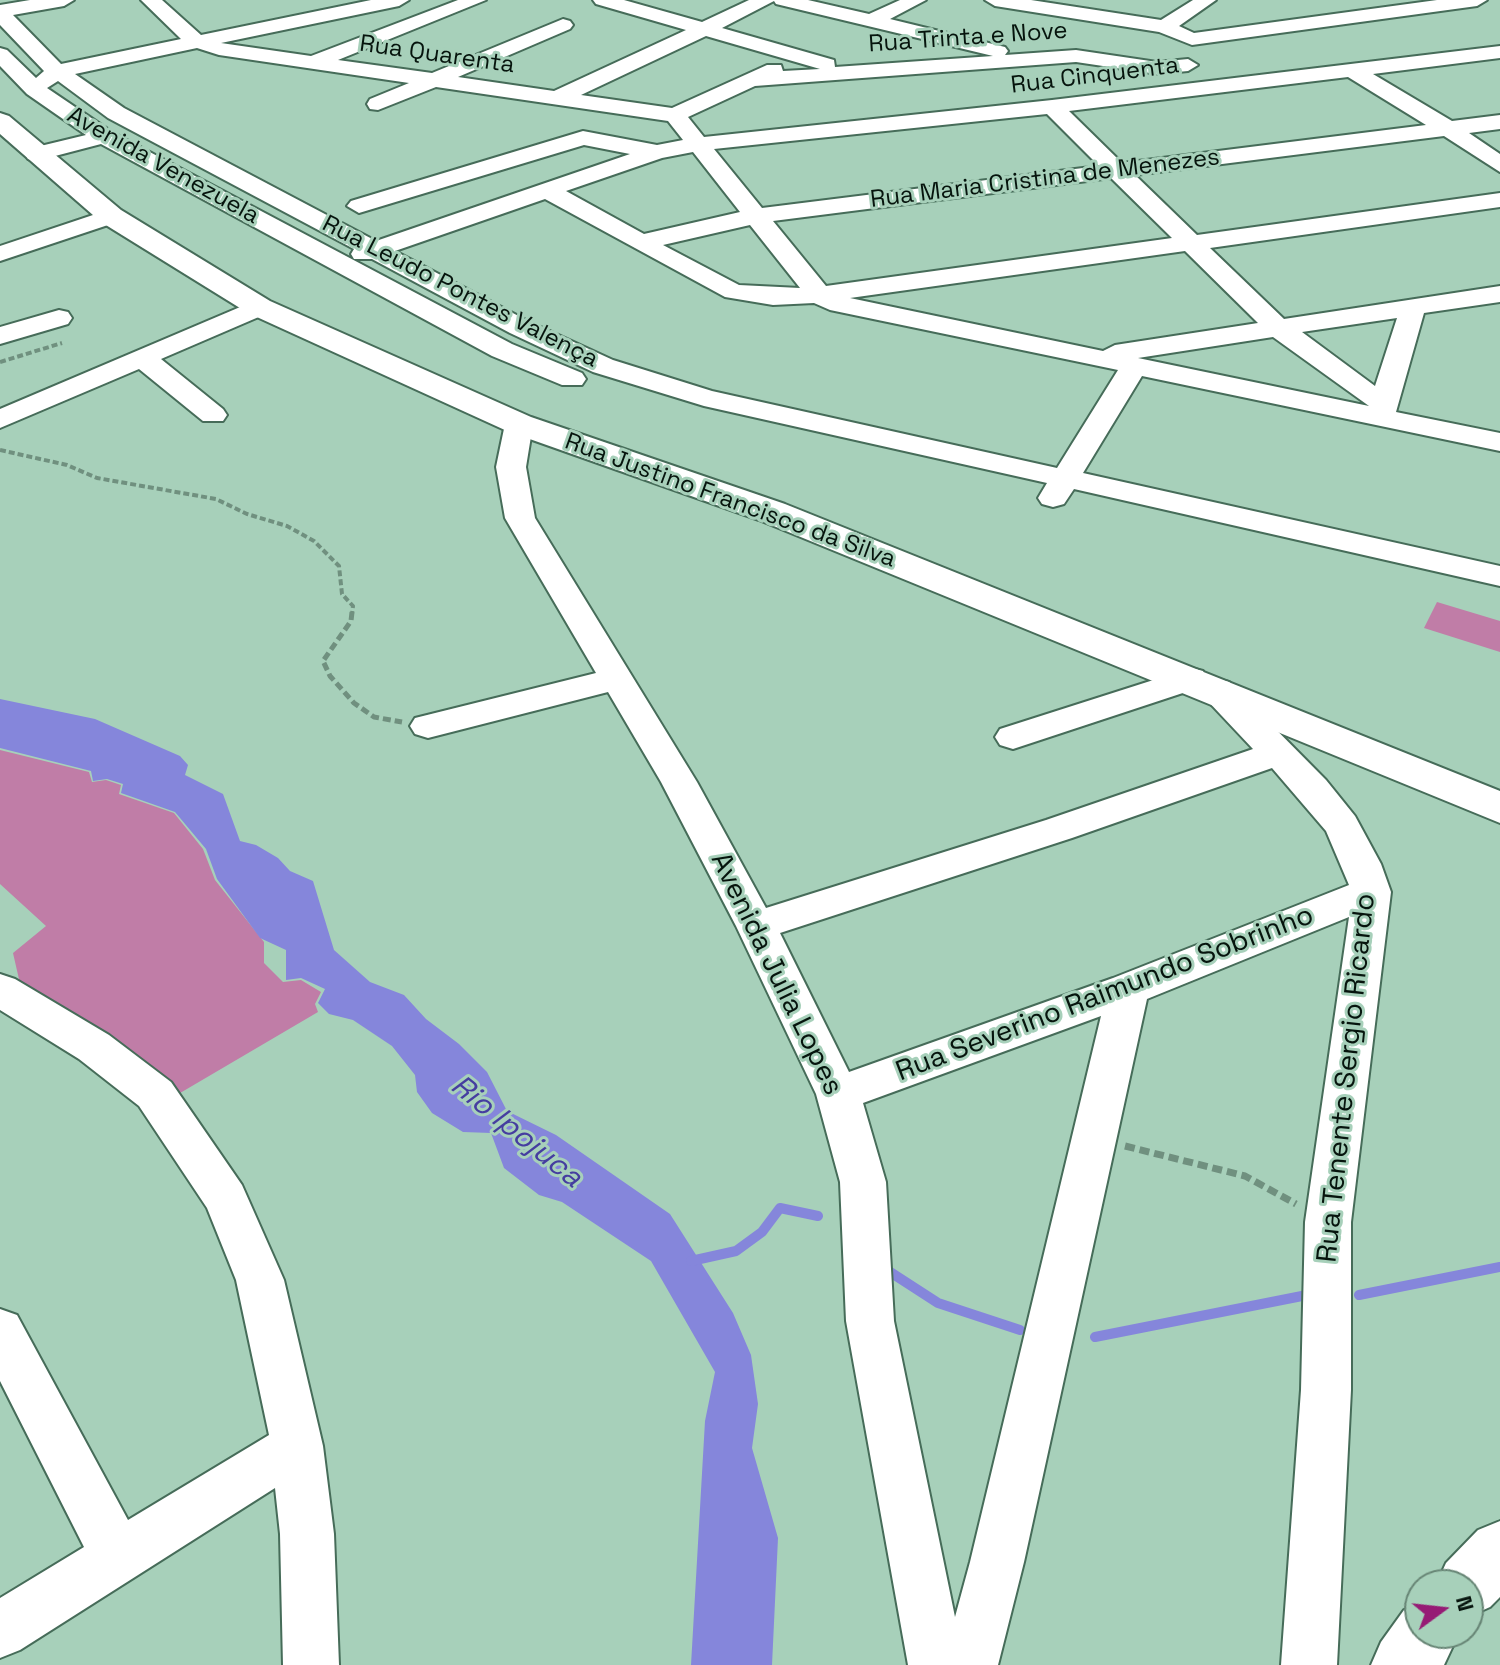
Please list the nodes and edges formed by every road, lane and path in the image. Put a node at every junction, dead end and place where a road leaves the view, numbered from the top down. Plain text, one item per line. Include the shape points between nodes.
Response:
1 (64, 0) edge
2 (152, 0) edge
3 (399, 0) edge
4 (603, 0) edge
5 (765, 0) edge
6 (783, 0) edge
7 (916, 0) edge
8 (995, 0) edge
9 (1206, 0) edge
10 (1352, 0) edge
11 (1477, 0) edge
12 (461, 2) edge
13 (1051, 5) edge
14 (0, 12) edge
15 (871, 21) junction
16 (1320, 21) junction
17 (563, 25) dead end
18 (1164, 27) junction
19 (703, 28) junction
20 (1192, 39) junction
21 (194, 40) junction
22 (1500, 52) edge
23 (0, 54) edge
24 (801, 57) junction
25 (1031, 58) junction
26 (309, 64) junction
27 (1188, 65) junction
28 (58, 71) junction
29 (859, 72) junction
30 (1355, 72) junction
31 (435, 79) junction
32 (750, 80) junction
33 (1221, 87) junction
34 (35, 89) junction
35 (557, 98) junction
36 (378, 104) dead end
37 (1052, 107) junction
38 (675, 115) junction
39 (0, 121) edge
40 (1500, 122) edge
41 (1449, 129) junction
42 (104, 137) junction
43 (697, 144) junction
44 (657, 152) junction
45 (36, 154) junction
46 (1500, 165) edge
47 (1114, 171) junction
48 (550, 192) junction
49 (1500, 200) edge
50 (359, 206) dead end
51 (111, 216) junction
52 (756, 216) junction
53 (1187, 241) junction
54 (643, 242) junction
55 (375, 250) junction
56 (0, 254) edge
57 (338, 262) junction
58 (1500, 294) edge
59 (819, 295) junction
60 (259, 307) junction
61 (1413, 307) junction
62 (1276, 326) junction
63 (60, 330) joint
64 (0, 336) edge
65 (1090, 357) junction
66 (142, 358) junction
67 (0, 362) edge
68 (1135, 365) junction
69 (1382, 410) junction
70 (213, 415) dead end
71 (0, 419) edge
72 (519, 424) junction
73 (1500, 442) edge
74 (0, 450) edge
75 (1060, 489) junction
76 (1500, 576) edge
77 (1500, 600) edge
78 (617, 679) junction
79 (1204, 685) junction
80 (428, 726) joint
81 (1013, 737) dead end
82 (1279, 753) junction
83 (1500, 808) edge
84 (1371, 892) junction
85 (756, 926) junction
86 (1128, 989) junction
87 (0, 990) edge
88 (838, 1094) junction
89 (1094, 1139) junction
90 (1328, 1222) junction
91 (0, 1331) edge
92 (297, 1446) junction
93 (1500, 1552) edge
94 (118, 1557) junction
95 (1484, 1569) edge
96 (0, 1630) edge
97 (311, 1665) edge
98 (936, 1665) edge
99 (970, 1665) edge
100 (1309, 1665) edge

1 - 14 street
2 - 21 street
3 - 21 street
4 - 19 street
5 - 19 street
6 - 15 street
7 - 15 street
8 - 13 street
9 - 18 street
10 - 16 street
11 - 16 street
12 - 26 street
13 - 18 street
14 - 28 street, Rua Leudo Pontes Valença
15 - 25 street
16 - 20 street
17 - 31 street
18 - 20 street
19 - 24 street
19 - 35 street
20 - 27 street
21 - 26 street, Rua Quarenta
21 - 28 street
22 - 30 street, Rua Cinquenta
23 - 34 street, Avenida Venezuela
24 - 29 street
24 - 32 street
25 - 27 street, Rua Trinta e Nove via 1092,57 1157,68
25 - 29 street, Rua Trinta e Nove
26 - 31 street, Rua Quarenta
27 - 33 street
28 - 34 street
28 - 55 street, Rua Leudo Pontes Valença via 116,113
29 - 32 street, Rua Trinta e Nove
30 - 33 street, Rua Cinquenta
30 - 41 street
31 - 35 street, Rua Quarenta
31 - 36 street
32 - 38 street
33 - 37 street, Rua Cinquenta
34 - 42 street, Avenida Venezuela
35 - 38 street, Rua Quarenta
37 - 43 street, Rua Cinquenta
37 - 47 street
38 - 43 street
39 - 45 main road, Rua Justino Francisco da Silva
40 - 41 street, Rua Maria Cristina de Menezes
41 - 46 street
41 - 47 street, Rua Maria Cristina de Menezes
42 - 45 street
42 - 57 street, Avenida Venezuela
43 - 44 street, Rua Cinquenta
43 - 52 street
44 - 48 street
44 - 50 street via 592,138 572,140
45 - 51 main road, Rua Justino Francisco da Silva
47 - 52 street, Rua Maria Cristina de Menezes
47 - 53 street
48 - 54 street
48 - 55 street
49 - 53 street
51 - 56 street
51 - 60 main road, Rua Justino Francisco da Silva
52 - 54 street, Rua Maria Cristina de Menezes
52 - 59 street
53 - 59 street
53 - 62 street
54 - 59 street via 734,292
55 - 57 street
55 - 75 street, Rua Leudo Pontes Valença via 603,366 704,398
57 - 75 street via 502,350 582,383 692,418
58 - 61 street
59 - 65 street via 886,317
60 - 66 street
60 - 72 main road, Rua Justino Francisco da Silva
61 - 62 street
61 - 69 street
62 - 65 street
62 - 69 street
63 - 64 street
63 - 67 path
65 - 68 street
66 - 70 street
66 - 71 street
68 - 69 street
68 - 75 street
69 - 73 street
72 - 78 street, Avenida Julia Lopes via 511,467 520,518
72 - 79 main road, Rua Justino Francisco da Silva via 772,512
74 - 80 path via 67,465 97,478 216,499 314,541 339,566 342,594 353,606 351,621 323,661 330,676 374,717
75 - 76 street via 1361,542
75 - 77 street
78 - 80 street
78 - 85 street, Avenida Julia Lopes
79 - 81 street
79 - 82 street, Rua Tenente Sergio Ricardo
79 - 83 main road, Rua Justino Francisco da Silva
82 - 84 street, Rua Tenente Sergio Ricardo via 1342,825
82 - 85 street
84 - 86 street, Rua Severino Raimundo Sobrinho
84 - 90 street, Rua Tenente Sergio Ricardo
85 - 88 street, Avenida Julia Lopes
86 - 88 street, Rua Severino Raimundo Sobrinho
86 - 89 street
87 - 92 street via 83,1040 155,1094 188,1139 226,1199 260,1280
88 - 98 street, Avenida Julia Lopes via 863,1182 870,1321
89 - 90 path via 1245,1176
89 - 99 street
90 - 100 street, Rua Tenente Sergio Ricardo via 1326,1390
91 - 94 street
92 - 94 street
92 - 97 street via 307,1534
93 - 95 main road
94 - 96 street

